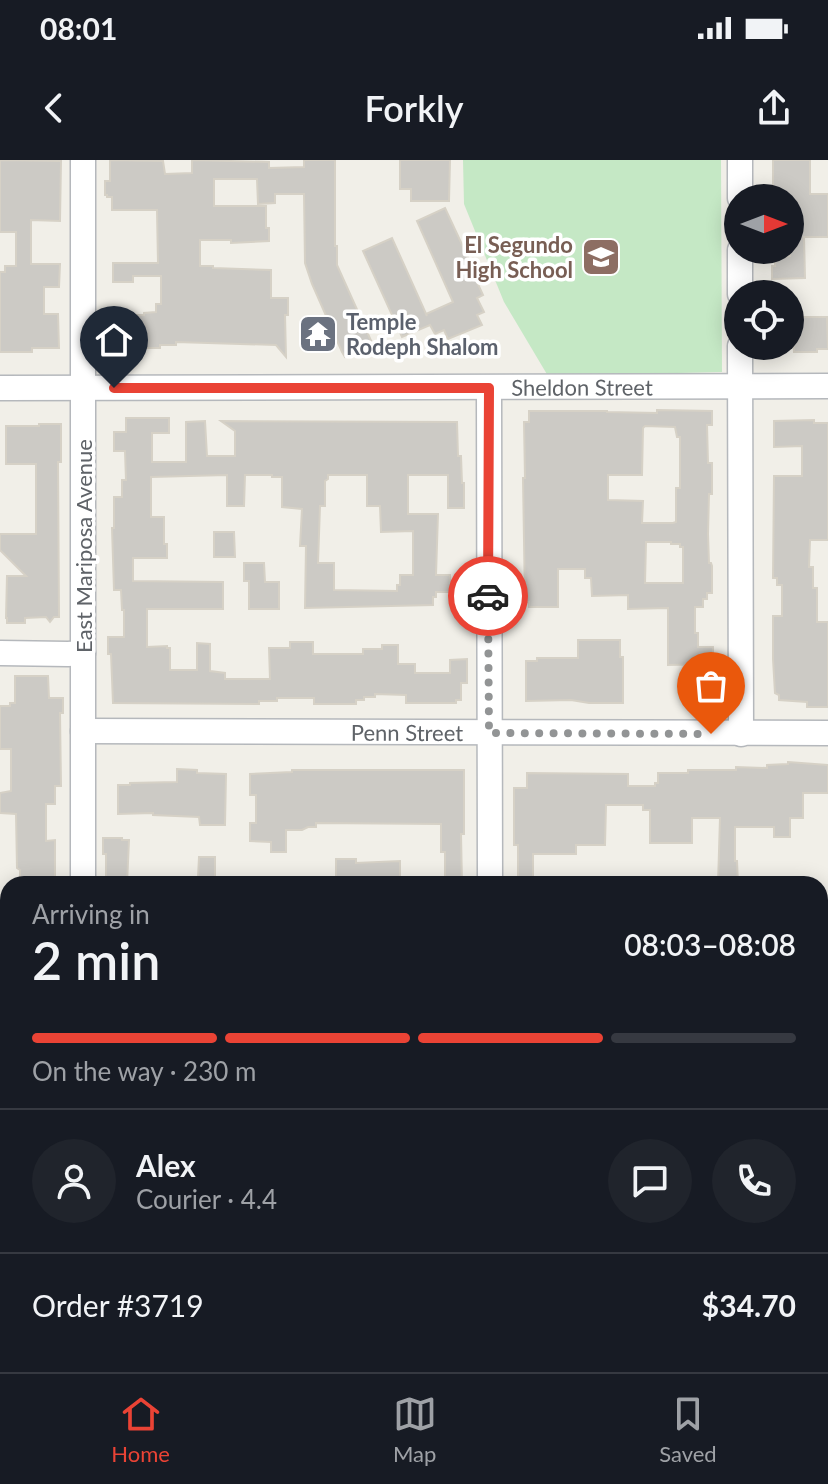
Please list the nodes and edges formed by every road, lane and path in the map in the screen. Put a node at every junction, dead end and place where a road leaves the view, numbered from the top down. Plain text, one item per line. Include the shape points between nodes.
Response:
1 (83, 160) edge
2 (740, 160) edge
3 (740, 184) edge
4 (740, 360) edge
5 (828, 386) edge
6 (740, 387) junction
7 (0, 388) edge
8 (83, 388) junction
9 (489, 388) junction
10 (0, 653) edge
11 (83, 653) junction
12 (83, 731) junction
13 (489, 733) junction
14 (828, 733) edge
15 (741, 734) junction
16 (83, 876) edge
17 (490, 876) edge

1 - 8 street, East Mariposa Avenue
2 - 3 street
4 - 6 street
5 - 6 street, Sheldon Street
6 - 9 street, Sheldon Street
6 - 15 street
7 - 8 street, Sheldon Street
8 - 9 street, Sheldon Street
8 - 11 street, East Mariposa Avenue
9 - 13 street
10 - 11 street
11 - 12 street, East Mariposa Avenue
12 - 13 street, Penn Street
12 - 16 street, East Mariposa Avenue
13 - 15 street, Penn Street
13 - 17 street
14 - 15 street, Penn Street

